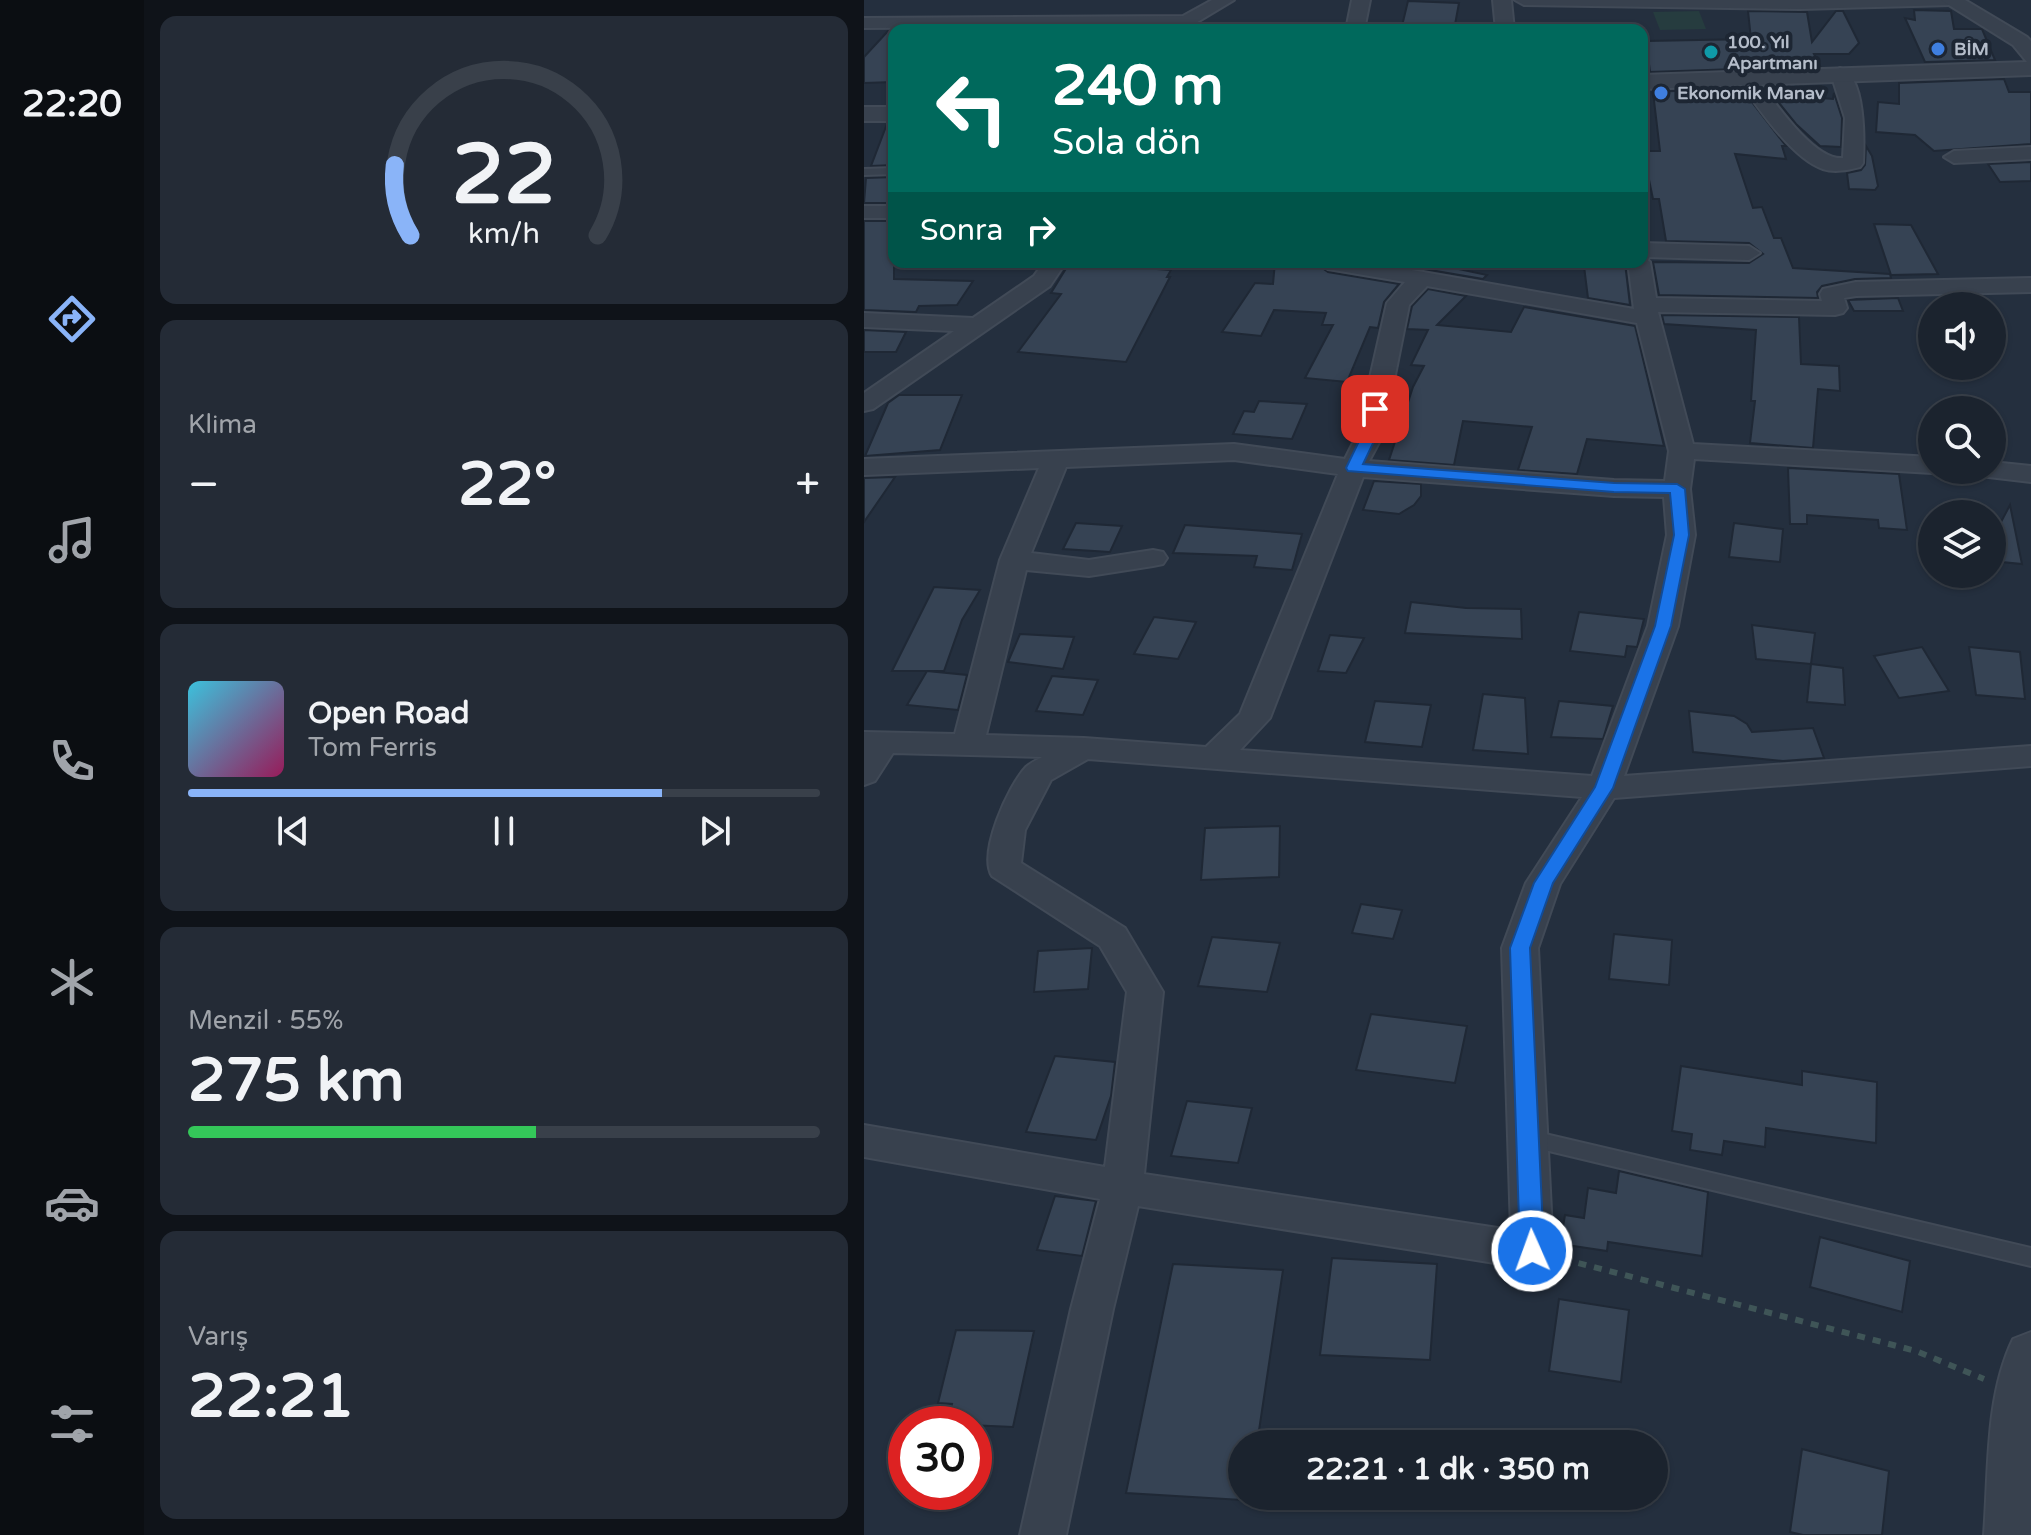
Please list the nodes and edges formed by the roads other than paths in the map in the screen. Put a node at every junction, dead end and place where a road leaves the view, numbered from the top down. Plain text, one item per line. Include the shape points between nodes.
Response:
1 (1225, 0) edge
2 (1361, 0) edge
3 (1502, 0) edge
4 (1524, 0) edge
5 (1952, 0) edge
6 (1594, 2) edge
7 (864, 23) edge
8 (968, 24) edge
9 (1181, 24) edge
10 (1356, 24) edge
11 (1504, 24) edge
12 (2031, 56) edge
13 (2031, 68) edge
14 (1840, 74) junction
15 (1747, 79) junction
16 (1648, 82) edge
17 (864, 114) edge
18 (888, 114) edge
19 (2031, 153) edge
20 (1954, 157) dead end
21 (888, 171) edge
22 (864, 172) edge
23 (864, 212) edge
24 (888, 212) edge
25 (1648, 233) edge
26 (1719, 233) dead end
27 (1648, 250) edge
28 (1749, 253) dead end
29 (1051, 268) edge
30 (1359, 268) edge
31 (1640, 268) edge
32 (1420, 280) junction
33 (2031, 285) edge
34 (1646, 312) junction
35 (864, 320) edge
36 (977, 325) junction
37 (864, 404) edge
38 (1682, 451) junction
39 (1056, 458) junction
40 (1918, 464) edge
41 (864, 467) edge
42 (1353, 468) junction
43 (2006, 472) edge
44 (2031, 474) edge
45 (1677, 489) junction
46 (1153, 558) dead end
47 (1014, 560) junction
48 (874, 742) edge
49 (968, 745) junction
50 (1084, 748) junction
51 (2031, 756) edge
52 (1212, 759) junction
53 (864, 774) edge
54 (1604, 788) junction
55 (1528, 1138) junction
56 (864, 1141) edge
57 (1123, 1187) junction
58 (2031, 1257) edge
59 (2026, 1375) edge
60 (1043, 1535) edge
61 (2012, 1535) edge

1 - 9 street
2 - 10 street
3 - 11 street
4 - 6 street
5 - 6 street
5 - 12 street via 2020,41
7 - 8 street
13 - 14 street
14 - 15 street
14 - 15 street via 1855,118 1853,163 1844,165 1828,164 1798,141
15 - 16 street
17 - 18 street
19 - 20 street
21 - 22 lane
23 - 24 street
25 - 26 street
27 - 28 street
29 - 36 street via 1042,281
30 - 32 street
31 - 34 street
32 - 34 street
32 - 42 street via 1398,303 1370,435
33 - 34 street via 1856,289 1831,294 1835,308
34 - 38 street
35 - 36 street
36 - 37 street
38 - 40 street
38 - 45 street
39 - 41 street
39 - 42 street via 1234,452
39 - 47 street
42 - 45 street
42 - 52 street via 1254,718
43 - 44 street
45 - 54 street via 1681,535 1663,626
46 - 47 street via 1089,568
47 - 49 street
48 - 49 street
48 - 53 street
49 - 50 street
50 - 52 street
50 - 57 street via 1038,773 1008,830 1004,868 1113,937 1145,992
51 - 54 street
52 - 54 street
54 - 55 street via 1543,883 1520,948
55 - 57 street via 1532,1251
55 - 58 lane
56 - 57 street
57 - 60 street
59 - 61 street

